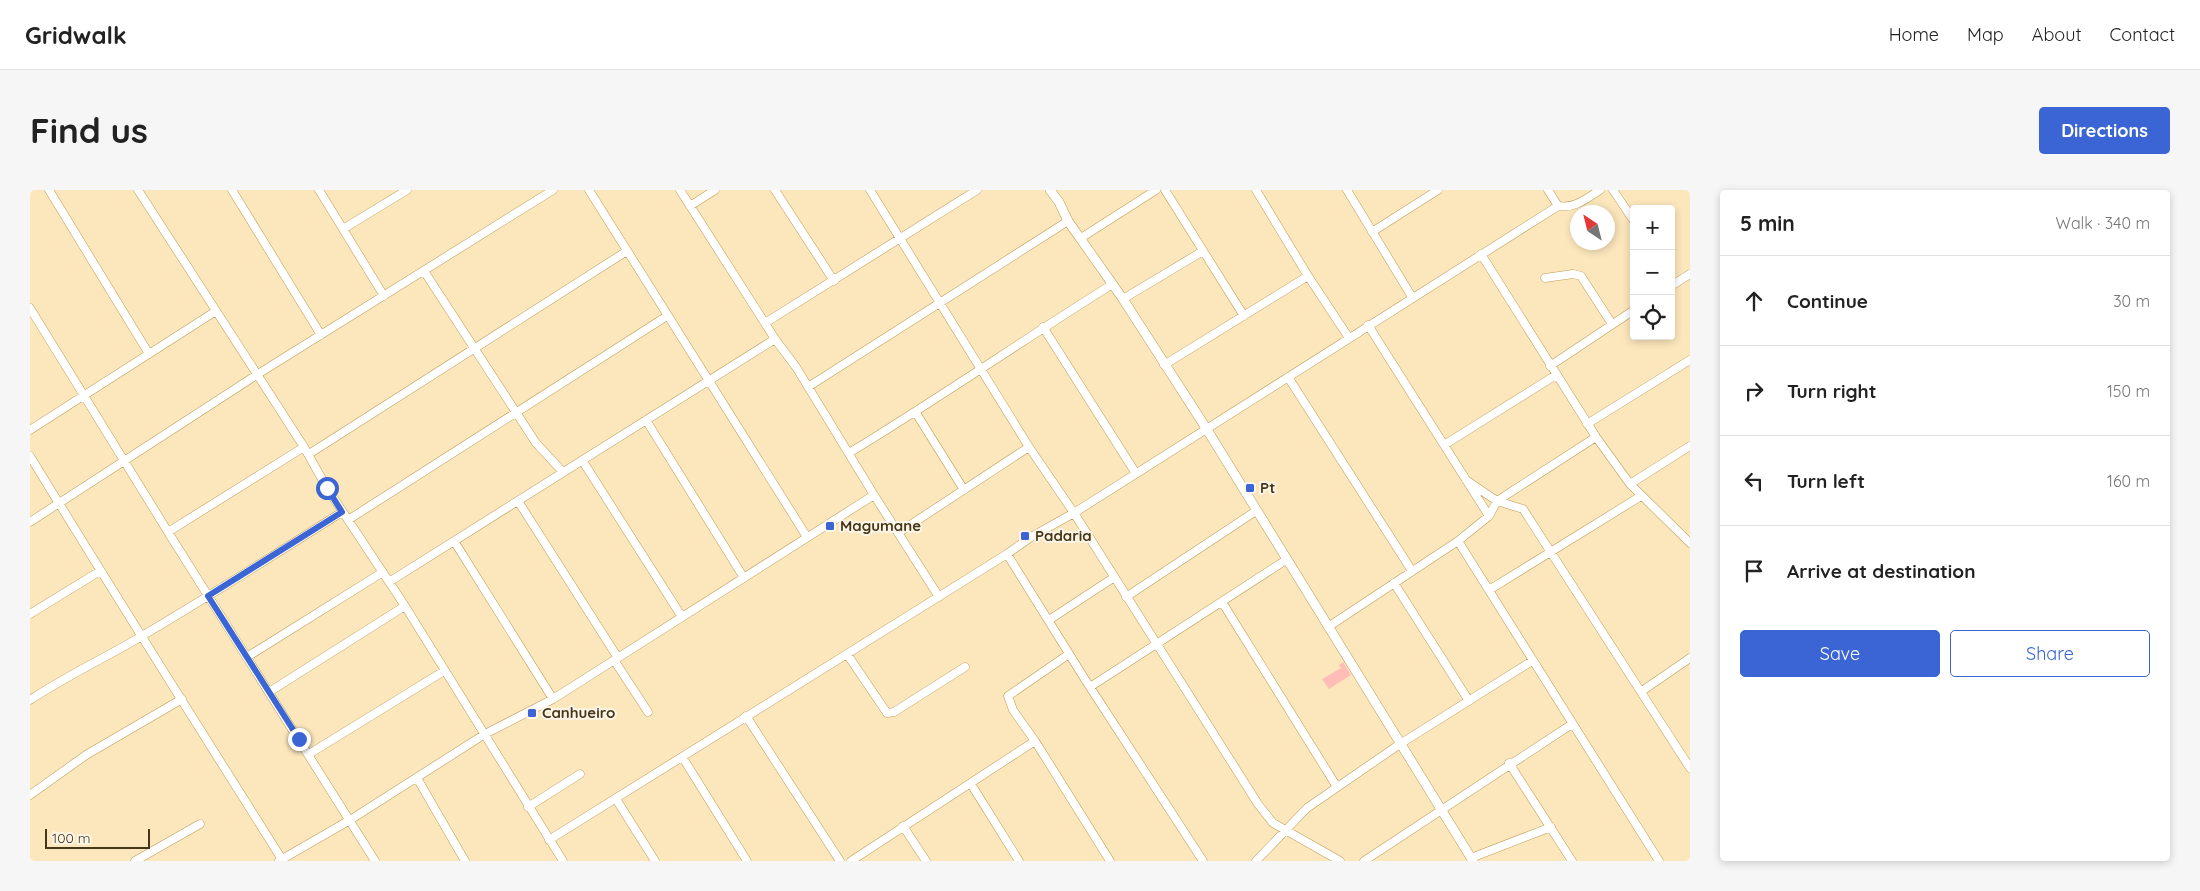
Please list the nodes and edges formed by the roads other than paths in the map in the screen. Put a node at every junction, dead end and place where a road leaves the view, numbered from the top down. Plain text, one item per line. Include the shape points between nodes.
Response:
1 (49, 190) edge
2 (149, 190) edge
3 (232, 190) edge
4 (319, 190) edge
5 (405, 190) edge
6 (553, 190) edge
7 (589, 190) edge
8 (680, 190) edge
9 (715, 190) edge
10 (775, 190) edge
11 (870, 190) edge
12 (977, 190) edge
13 (1050, 190) edge
14 (1156, 190) edge
15 (1165, 190) edge
16 (1256, 190) edge
17 (1347, 190) edge
18 (1438, 190) edge
19 (1548, 190) edge
20 (1600, 190) edge
21 (1613, 190) edge
22 (140, 192) edge
23 (690, 206) junction
24 (1558, 206) junction
25 (1630, 215) edge
26 (1068, 221) junction
27 (343, 229) junction
28 (1372, 232) junction
29 (1081, 238) junction
30 (900, 239) junction
31 (1202, 251) junction
32 (627, 252) junction
33 (1481, 254) junction
34 (424, 270) junction
35 (1690, 274) edge
36 (1308, 276) junction
37 (1545, 278) dead end
38 (834, 281) junction
39 (1675, 282) edge
40 (1111, 285) junction
41 (384, 296) junction
42 (1412, 297) junction
43 (1123, 299) junction
44 (941, 303) junction
45 (30, 308) edge
46 (216, 311) junction
47 (1630, 313) edge
48 (667, 316) junction
49 (1244, 316) junction
50 (765, 323) junction
51 (1612, 324) junction
52 (1368, 325) junction
53 (1043, 327) junction
54 (321, 335) junction
55 (1348, 338) junction
56 (775, 339) junction
57 (476, 348) junction
58 (149, 354) junction
59 (1690, 360) edge
60 (1164, 365) junction
61 (1550, 366) junction
62 (981, 369) junction
63 (258, 374) junction
64 (1556, 375) junction
65 (1288, 377) junction
66 (709, 380) junction
67 (808, 387) junction
68 (85, 394) junction
69 (516, 412) junction
70 (916, 413) junction
71 (646, 420) junction
72 (1587, 424) junction
73 (1206, 428) junction
74 (30, 430) edge
75 (1596, 437) junction
76 (1444, 445) junction
77 (1690, 446) edge
78 (1029, 447) junction
79 (307, 450) junction
80 (849, 454) junction
81 (30, 456) edge
82 (582, 460) junction
83 (125, 461) junction
84 (563, 472) junction
85 (1135, 472) junction
86 (1466, 480) junction
87 (1630, 484) junction
88 (964, 490) junction
89 (874, 496) junction
90 (1641, 496) junction
91 (518, 500) junction
92 (1497, 501) junction
93 (59, 503) junction
94 (1256, 511) junction
95 (342, 512) junction
96 (1074, 512) junction
97 (1489, 516) junction
98 (348, 520) junction
99 (30, 522) edge
100 (168, 532) junction
101 (898, 533) junction
102 (807, 537) junction
103 (454, 541) junction
104 (1458, 542) junction
105 (1690, 543) edge
106 (1551, 553) junction
107 (1007, 554) junction
108 (1286, 560) junction
109 (100, 571) junction
110 (1412, 571) junction
111 (382, 572) junction
112 (744, 578) junction
113 (1113, 578) junction
114 (389, 582) junction
115 (1394, 583) junction
116 (1489, 590) junction
117 (208, 596) junction
118 (939, 596) junction
119 (1126, 597) junction
120 (1222, 602) junction
121 (405, 606) junction
122 (30, 614) edge
123 (682, 617) junction
124 (1049, 620) junction
125 (1328, 627) junction
126 (141, 637) junction
127 (1156, 645) junction
128 (847, 654) junction
129 (1069, 654) junction
130 (247, 657) junction
131 (1690, 658) edge
132 (616, 659) junction
133 (1532, 661) junction
134 (966, 667) dead end
135 (444, 671) junction
136 (1090, 687) junction
137 (1642, 691) junction
138 (269, 692) junction
139 (182, 699) junction
140 (554, 699) junction
141 (30, 700) edge
142 (1469, 701) junction
143 (648, 712) dead end
144 (746, 716) junction
145 (1572, 724) junction
146 (485, 734) junction
147 (1035, 742) junction
148 (1400, 744) junction
149 (310, 754) junction
150 (683, 758) junction
151 (1510, 763) junction
152 (1690, 768) edge
153 (580, 774) dead end
154 (416, 778) junction
155 (971, 784) junction
156 (1337, 787) junction
157 (30, 795) edge
158 (616, 799) junction
159 (528, 806) junction
160 (1440, 809) junction
161 (350, 820) junction
162 (200, 824) dead end
163 (903, 826) junction
164 (1551, 827) junction
165 (1285, 831) junction
166 (549, 840) junction
167 (281, 860) edge
168 (1472, 860) edge
169 (135, 861) edge
170 (376, 861) edge
171 (465, 861) edge
172 (563, 861) edge
173 (655, 861) edge
174 (747, 861) edge
175 (840, 861) edge
176 (851, 861) edge
177 (926, 861) edge
178 (1019, 861) edge
179 (1110, 861) edge
180 (1203, 861) edge
181 (1256, 861) edge
182 (1340, 861) edge
183 (1364, 861) edge
184 (1572, 861) edge
185 (1659, 861) edge

1 - 58 street
2 - 22 street
3 - 54 street
4 - 27 street
5 - 27 street
6 - 34 street
7 - 32 street
8 - 23 street
9 - 23 street
10 - 38 street
11 - 30 street
12 - 30 street
13 - 26 street
14 - 29 street
15 - 31 street
16 - 36 street
17 - 28 street
18 - 28 street
19 - 24 street
20 - 24 street via 1567,208
21 - 25 street
22 - 46 street
23 - 50 street
24 - 33 street
26 - 29 street
26 - 44 street
27 - 41 street
28 - 42 street
29 - 40 street
30 - 38 street
30 - 44 street
31 - 43 street
31 - 49 street
32 - 48 street
32 - 57 street
33 - 42 street
33 - 61 street
34 - 41 street
34 - 57 street
35 - 39 street
36 - 49 street
36 - 55 street
37 - 51 street via 1581,276
38 - 50 street
40 - 43 street
40 - 53 street
41 - 54 street
42 - 52 street
43 - 60 street
44 - 62 street
44 - 67 street
45 - 68 street
46 - 58 street
46 - 63 street
47 - 51 street
48 - 66 street
48 - 69 street
49 - 60 street
50 - 56 street
51 - 61 street
52 - 55 street
52 - 76 street
53 - 62 street
53 - 85 street
54 - 63 street
55 - 65 street
56 - 66 street
56 - 67 street
57 - 69 street
57 - 79 street
58 - 68 street
59 - 72 street
60 - 73 street
61 - 64 street
62 - 70 street
62 - 78 street
63 - 79 street
63 - 83 street
64 - 72 street
64 - 76 street
65 - 73 street
65 - 110 street
66 - 71 street
66 - 102 street
67 - 80 street
68 - 74 street
68 - 83 street
69 - 84 street via 536,443
69 - 98 street
70 - 80 street
70 - 88 street
71 - 82 street
71 - 112 street
72 - 75 street
73 - 85 street
73 - 94 street
75 - 87 street
75 - 92 street
76 - 86 street
77 - 87 street
78 - 88 street
78 - 96 street
79 - 95 street
79 - 100 street
80 - 89 street
81 - 93 street
82 - 84 street
82 - 123 street
83 - 93 street
83 - 100 street
84 - 91 street
85 - 96 street
86 - 92 street
86 - 97 street
87 - 90 street
88 - 101 street
89 - 101 street
89 - 102 street
90 - 105 street
90 - 106 street
91 - 103 street
91 - 132 street
92 - 97 street
92 - 106 street via 1523,509
93 - 99 street
93 - 109 street
94 - 108 street
94 - 119 street
95 - 98 street
95 - 117 street
96 - 107 street
96 - 113 street
97 - 104 street
98 - 111 street
100 - 117 street
101 - 118 street
102 - 112 street
103 - 114 street
103 - 140 street
104 - 110 street
104 - 116 street
106 - 116 street
106 - 137 street
107 - 118 street
107 - 124 street
108 - 120 street
108 - 125 street
109 - 122 street
109 - 126 street
110 - 115 street
111 - 114 street
111 - 130 street
112 - 123 street
113 - 119 street
113 - 124 street
114 - 121 street
115 - 125 street
115 - 142 street
116 - 133 street
117 - 126 street
117 - 130 street
118 - 128 street
119 - 127 street
120 - 127 street
120 - 156 street
121 - 135 street
121 - 138 street
123 - 132 street
124 - 129 street
125 - 148 street
126 - 139 street
126 - 141 street
127 - 136 street
127 - 165 street via 1258,804 1273,823
128 - 134 street via 887,713 894,712
128 - 144 street
129 - 136 street
129 - 147 street via 1008,696 1013,710
130 - 138 street
131 - 137 street
132 - 140 street
132 - 143 street
133 - 142 street
133 - 145 street
135 - 146 street
135 - 149 street
136 - 180 street
137 - 152 street
138 - 149 street
139 - 157 street via 86,755
139 - 167 street
140 - 146 street
142 - 148 street
144 - 150 street
144 - 175 street
145 - 151 street
145 - 185 street
146 - 154 street
146 - 159 street
147 - 155 street
147 - 179 street
148 - 156 street
148 - 160 street
149 - 161 street
150 - 158 street
150 - 174 street
151 - 160 street
151 - 164 street
153 - 159 street
154 - 161 street
154 - 171 street
155 - 163 street
155 - 178 street
156 - 165 street via 1307,808
158 - 166 street
158 - 173 street
159 - 166 street
160 - 168 street
160 - 183 street
161 - 167 street
161 - 170 street
162 - 169 street
163 - 176 street
163 - 177 street
164 - 168 street
164 - 184 street
165 - 181 street
165 - 182 street
166 - 172 street

